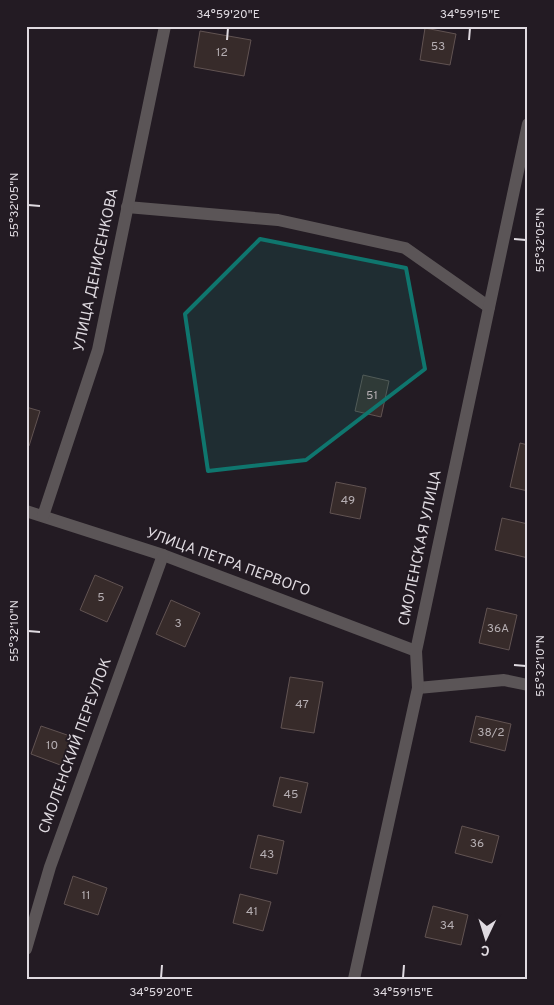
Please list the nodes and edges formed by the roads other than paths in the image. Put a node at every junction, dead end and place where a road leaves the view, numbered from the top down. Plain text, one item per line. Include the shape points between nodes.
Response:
1 (165, 26) edge
2 (528, 124) edge
3 (127, 207) junction
4 (489, 307) junction
5 (26, 511) edge
6 (43, 516) junction
7 (163, 555) junction
8 (416, 651) junction
9 (528, 685) edge
10 (418, 688) junction
11 (26, 949) edge
12 (354, 979) edge

1 - 3 street, УЛИЦА ДЕНИСЕНКОВА
2 - 4 street, СМОЛЕНСКАЯ УЛИЦА
3 - 4 street via 278,220 405,248
3 - 6 street, УЛИЦА ДЕНИСЕНКОВА via 98,350
4 - 8 street, СМОЛЕНСКАЯ УЛИЦА
5 - 6 street, УЛИЦА ПЕТРА ПЕРВОГО
6 - 7 street, УЛИЦА ПЕТРА ПЕРВОГО
7 - 8 street, УЛИЦА ПЕТРА ПЕРВОГО
7 - 11 street, СМОЛЕНСКИЙ ПЕРЕУЛОК via 50,867
8 - 10 street, СМОЛЕНСКАЯ УЛИЦА
9 - 10 street via 504,680
10 - 12 street, СМОЛЕНСКАЯ УЛИЦА

